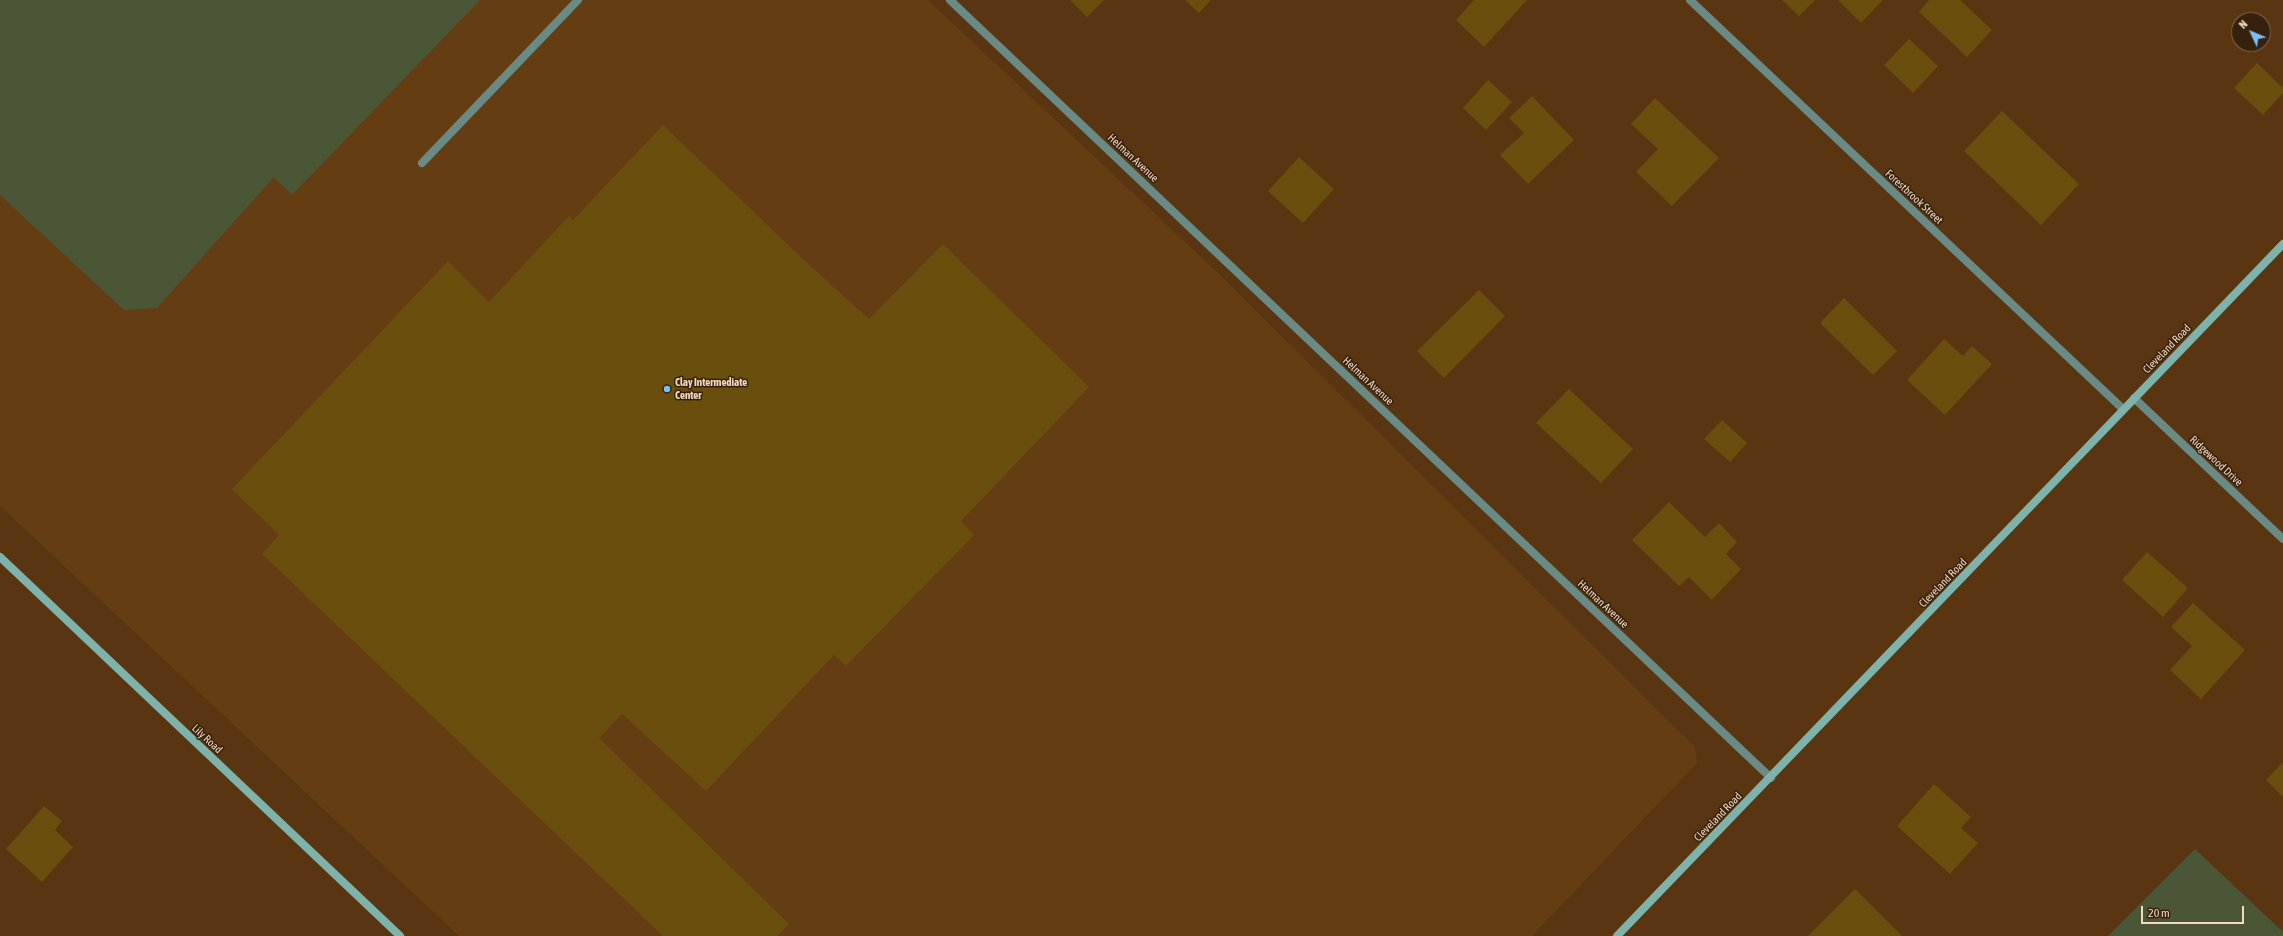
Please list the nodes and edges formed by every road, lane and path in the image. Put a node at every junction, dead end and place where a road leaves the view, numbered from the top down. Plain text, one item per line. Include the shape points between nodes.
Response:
1 (578, 0) edge
2 (950, 0) edge
3 (1690, 0) edge
4 (422, 163) dead end
5 (2283, 244) edge
6 (2134, 398) junction
7 (2123, 409) junction
8 (2283, 539) edge
9 (0, 557) edge
10 (1771, 778) junction
11 (400, 936) edge
12 (1618, 936) edge

1 - 4 street
2 - 10 street, Helman Avenue
3 - 7 street, Forestbrook Street
5 - 6 main road, Cleveland Road
6 - 7 main road, Cleveland Road
6 - 8 street, Ridgewood Drive
7 - 10 main road, Cleveland Road
9 - 11 main road, Lily Road
10 - 12 main road, Cleveland Road

